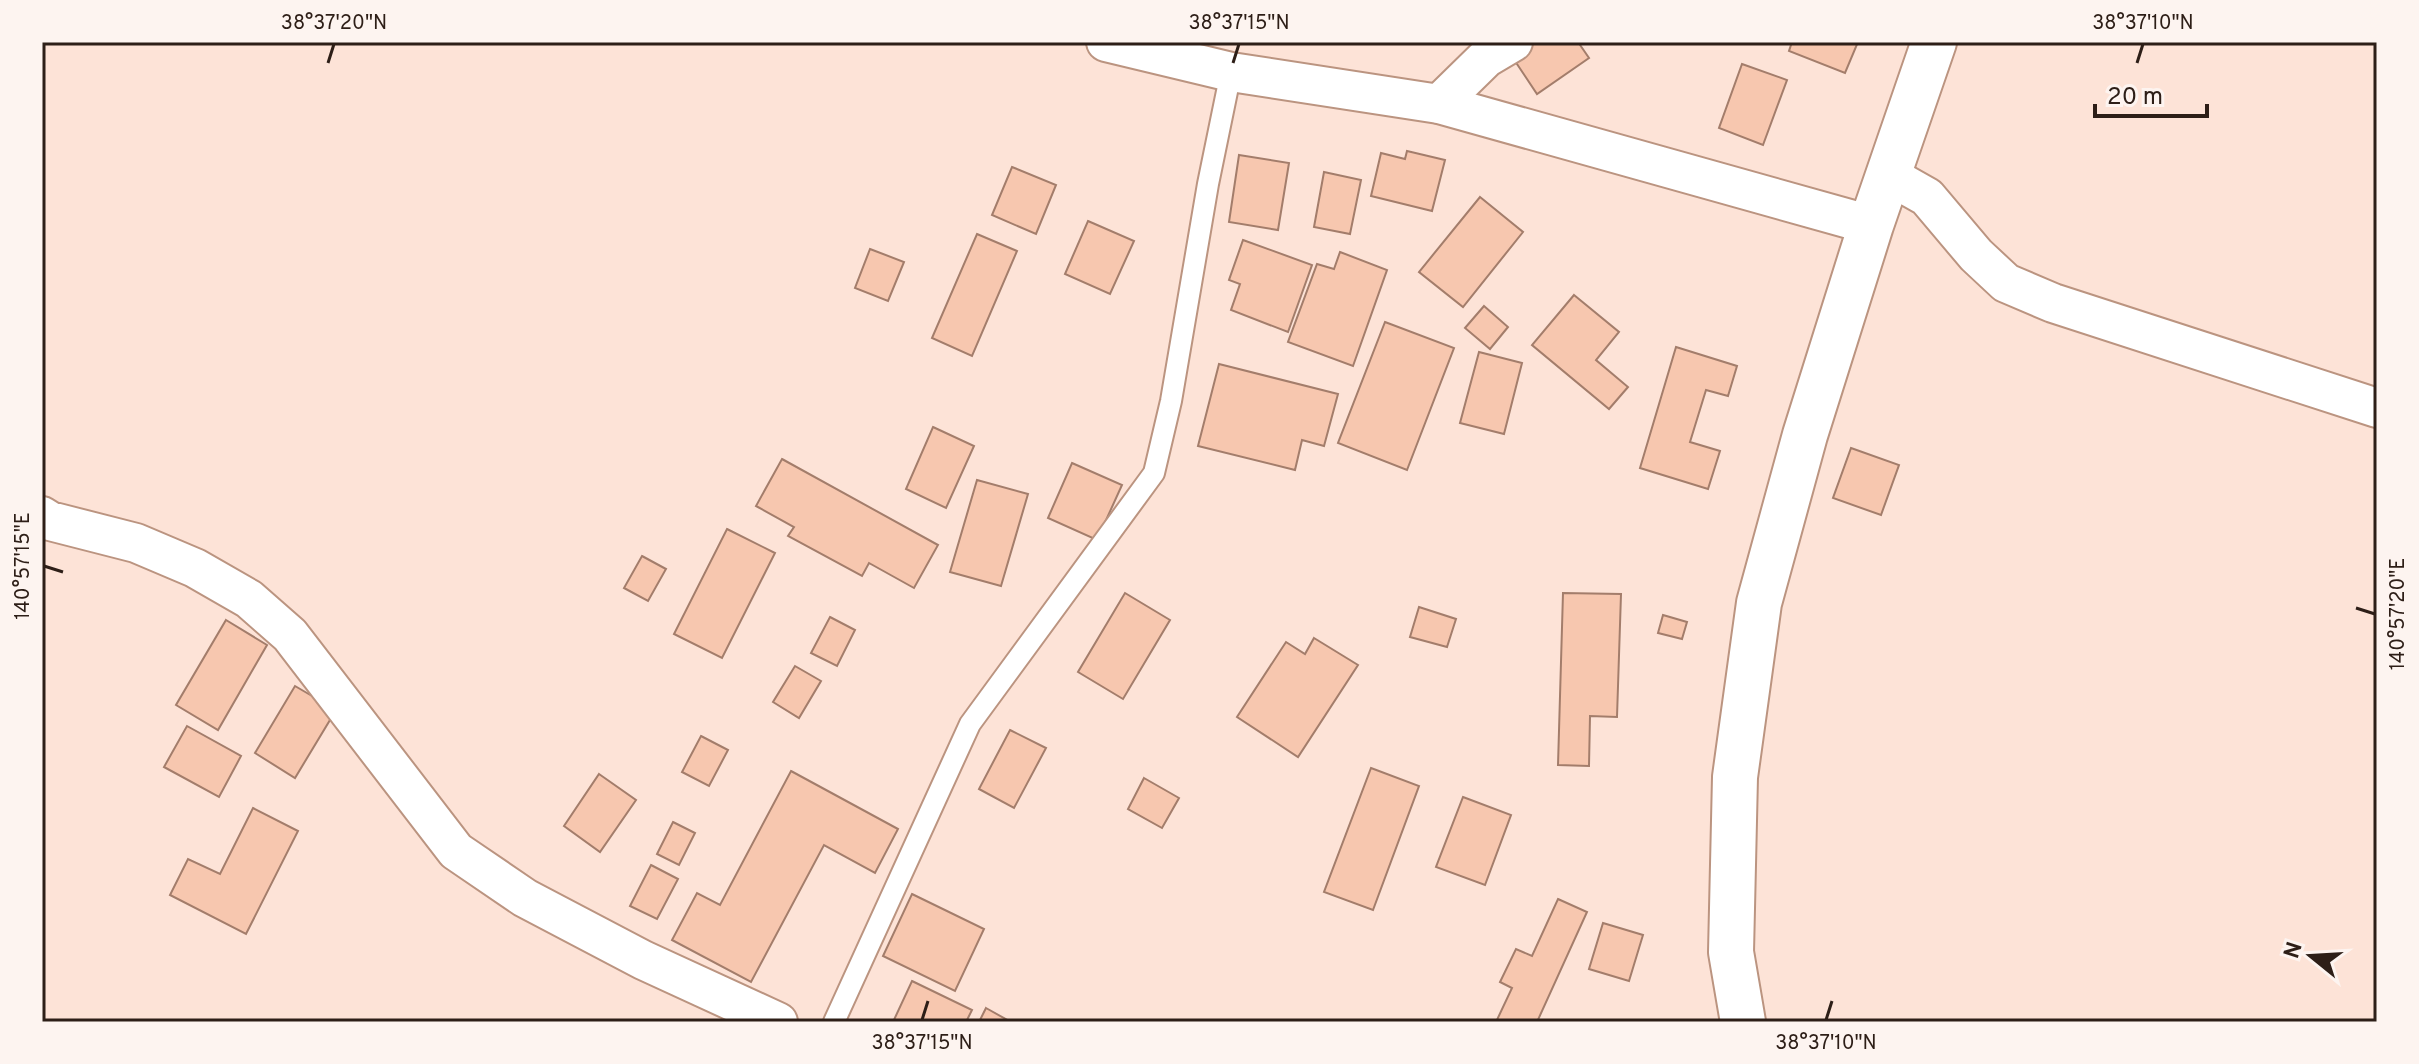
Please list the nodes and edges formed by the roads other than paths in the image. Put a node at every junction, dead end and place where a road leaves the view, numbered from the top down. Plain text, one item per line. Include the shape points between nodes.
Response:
1 (1106, 42) edge
2 (1513, 42) edge
3 (1934, 42) edge
4 (1231, 72) junction
5 (1439, 104) junction
6 (1888, 175) junction
7 (1871, 225) junction
8 (2377, 408) edge
9 (42, 516) edge
10 (778, 1022) edge
11 (834, 1022) edge
12 (1743, 1022) edge

1 - 4 street
2 - 5 street via 1486,58
3 - 6 street
4 - 5 street
4 - 11 lane via 1154,473 970,724
5 - 7 street
6 - 7 street
6 - 8 street via 1927,197 2006,283
7 - 12 street via 1759,603 1735,777 1731,952
9 - 10 street via 136,543 249,599 290,635 456,851 538,905

